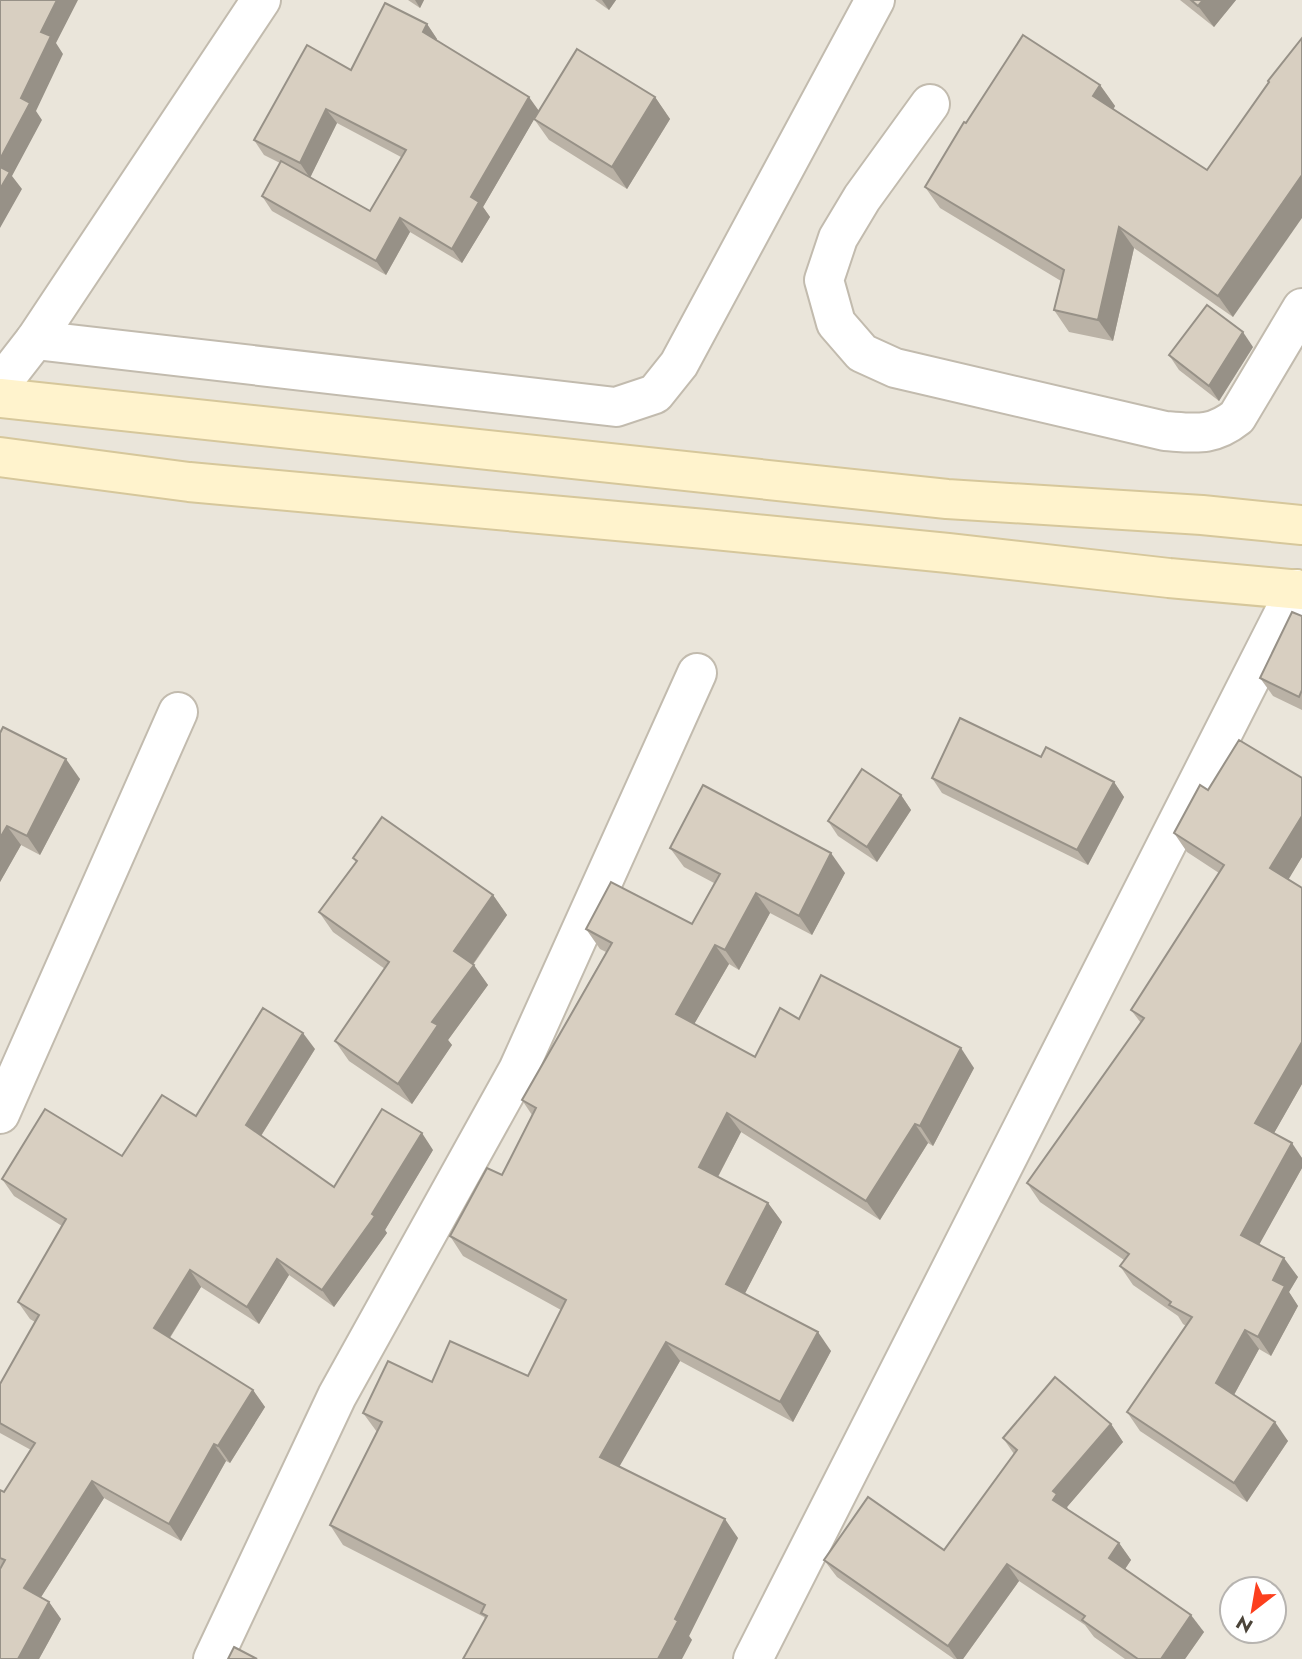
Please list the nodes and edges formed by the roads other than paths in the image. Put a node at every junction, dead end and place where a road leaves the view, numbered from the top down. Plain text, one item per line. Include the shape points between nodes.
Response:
1 (261, 0) edge
2 (875, 0) edge
3 (930, 104) dead end
4 (1302, 308) edge
5 (35, 340) junction
6 (0, 385) edge
7 (0, 398) edge
8 (0, 457) edge
9 (1302, 525) edge
10 (1299, 590) edge
11 (697, 673) dead end
12 (178, 712) dead end
13 (0, 1114) edge
14 (213, 1659) edge
15 (753, 1659) edge

1 - 5 street
2 - 5 street via 679,364 655,394 616,407
3 - 4 street via 850,218 824,280 836,323 862,353 895,368 1165,431 1203,434 1224,428 1237,417
5 - 6 street
7 - 9 main road via 947,499
8 - 10 main road via 189,482 705,528
10 - 15 street
11 - 14 street via 518,1070 337,1396
12 - 13 street

